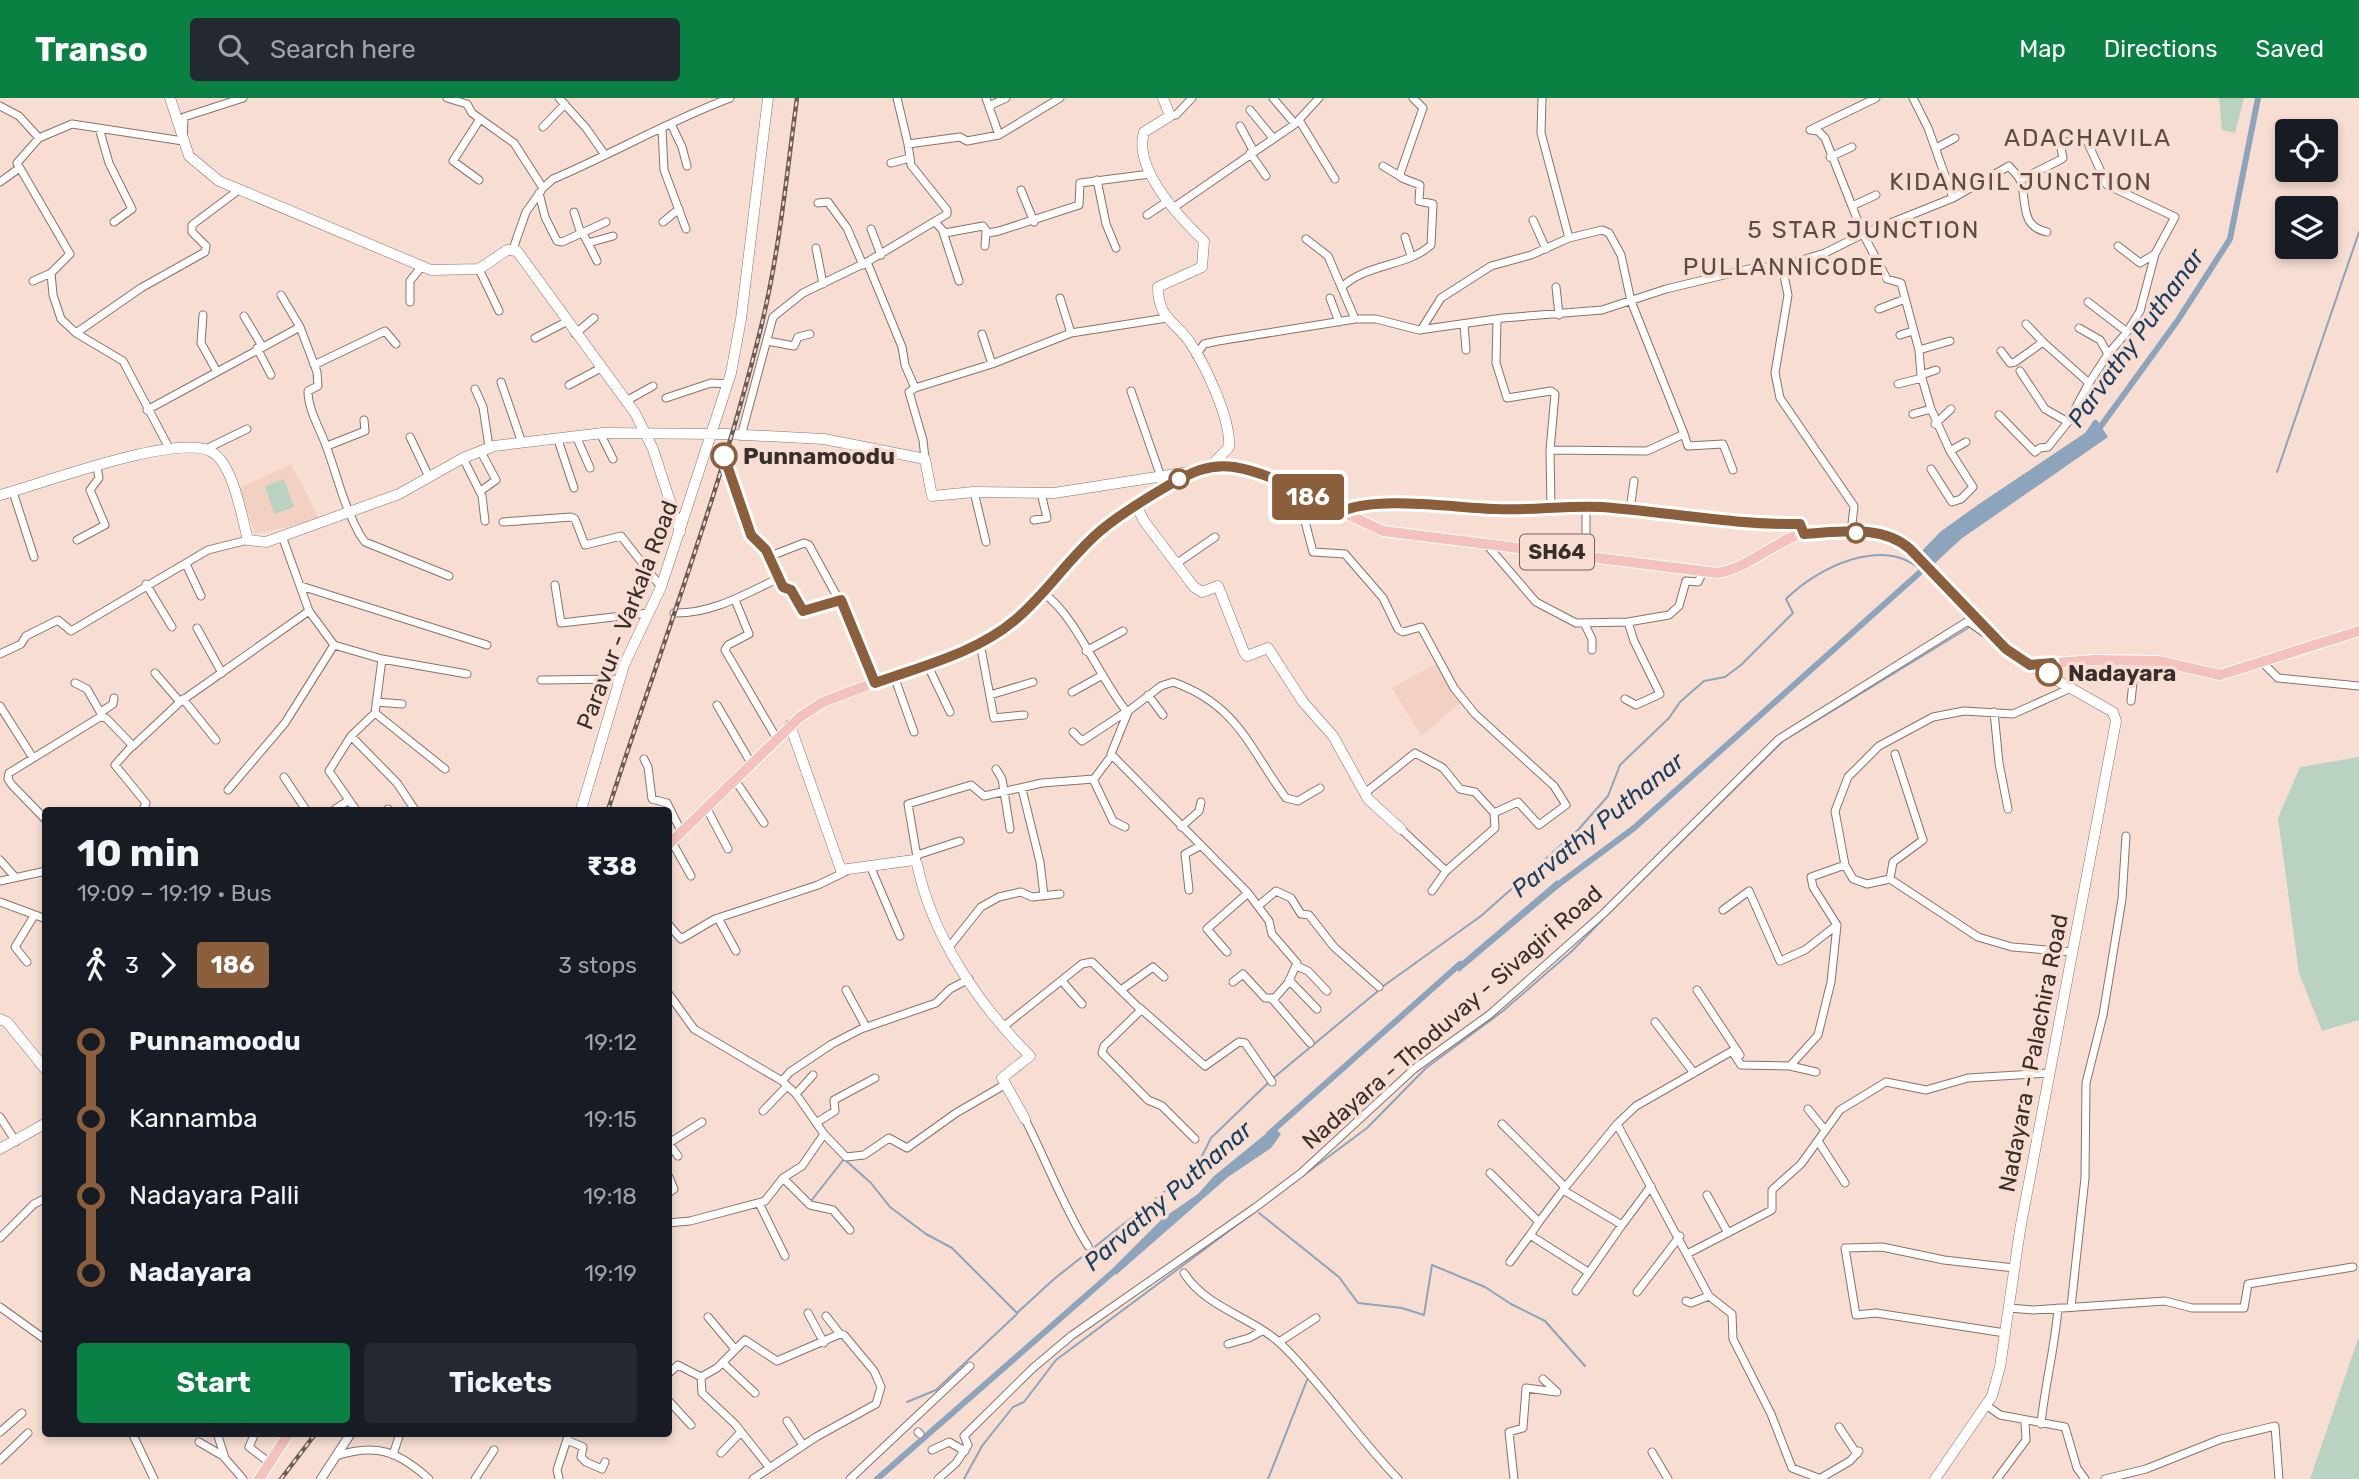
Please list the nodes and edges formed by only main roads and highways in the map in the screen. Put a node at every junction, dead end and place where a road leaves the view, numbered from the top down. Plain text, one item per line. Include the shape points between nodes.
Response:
1 (170, 98) edge
2 (768, 98) edge
3 (1163, 98) edge
4 (645, 431) junction
5 (713, 434) junction
6 (1211, 466) junction
7 (1191, 472) junction
8 (0, 495) edge
9 (1136, 505) junction
10 (680, 532) junction
11 (2359, 631) edge
12 (2052, 663) junction
13 (2030, 665) junction
14 (2050, 676) junction
15 (790, 725) junction
16 (582, 807) edge
17 (1401, 829) road end
18 (672, 842) edge
19 (0, 1019) edge
20 (42, 1065) edge
21 (1025, 1119) road end
22 (42, 1126) edge
23 (0, 1149) edge
24 (286, 1437) edge
25 (259, 1479) edge
26 (1936, 1479) edge

1 - 4 main road via 189,156 216,180 442,272 479,269 513,249
2 - 5 main road, Paravur - Varkala Road via 738,344
3 - 6 main road via 1170,115 1142,135 1150,174 1204,242 1202,267 1158,287 1158,302 1188,340 1220,406 1229,447
4 - 5 main road
4 - 8 main road via 485,449 399,494 266,542 248,540 233,483 215,454 205,449 168,446
4 - 10 main road
5 - 7 main road via 824,439 925,459 932,496 1041,493
5 - 10 main road, Paravur - Varkala Road
6 - 7 main road, SH64
6 - 13 main road, SH64 via 1262,474 1383,530 1703,572 1728,571 1804,534 1889,535 1919,558 2006,649
7 - 9 main road, SH64
9 - 15 main road, SH64 via 1098,533 1014,621 980,643 822,702
9 - 17 main road via 1175,564 1202,592 1217,586 1247,656 1268,648 1303,702 1333,736 1365,793
10 - 16 main road, Paravur - Varkala Road via 662,587 619,679
11 - 12 main road via 2220,675 2158,661
12 - 13 main road
12 - 14 main road
13 - 14 main road, Nadayara - Palachira Road
14 - 26 main road, Nadayara - Palachira Road via 2113,712 2116,721 2049,1073 2000,1367 1992,1396
15 - 18 main road, SH64
15 - 21 main road via 841,870 916,858 924,897 950,946 1003,1027 1030,1056 1002,1077
19 - 20 main road
22 - 23 main road
24 - 25 main road

